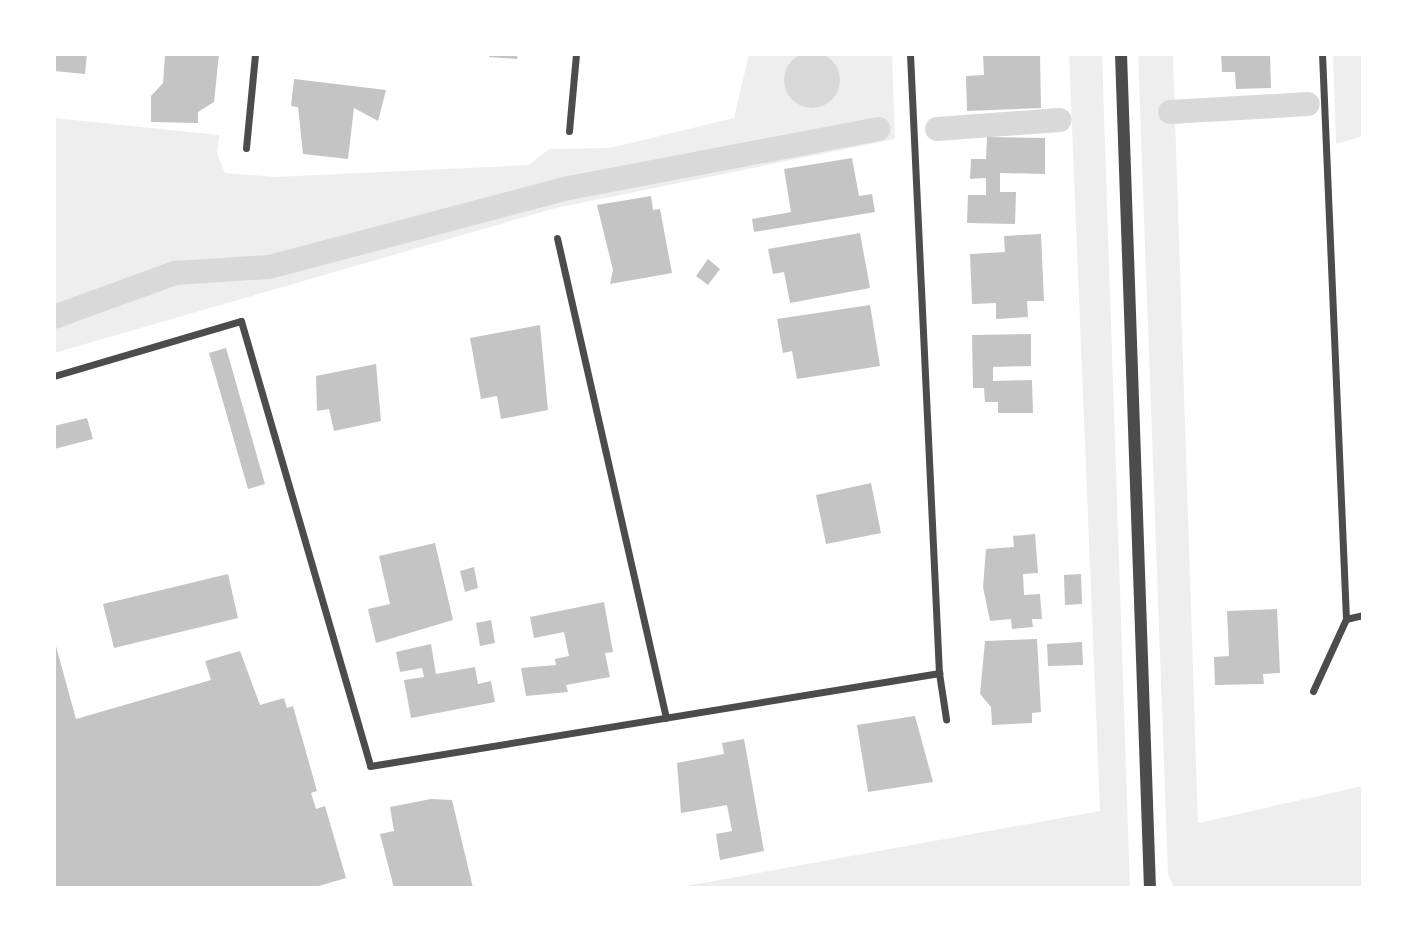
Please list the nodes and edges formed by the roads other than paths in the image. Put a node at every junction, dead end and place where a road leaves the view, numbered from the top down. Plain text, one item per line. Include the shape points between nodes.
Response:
1 (254, 54) edge
2 (576, 54) edge
3 (910, 54) edge
4 (1121, 54) edge
5 (1321, 54) edge
6 (569, 131) dead end
7 (246, 148) dead end
8 (557, 238) dead end
9 (54, 376) edge
10 (1363, 615) edge
11 (1346, 618) junction
12 (939, 673) junction
13 (1313, 691) dead end
14 (666, 718) junction
15 (946, 719) dead end
16 (1150, 888) edge

1 - 7 street
2 - 6 street
3 - 12 street
4 - 16 street
5 - 11 street
8 - 14 street
9 - 14 street via 241,321 370,766
10 - 11 street
11 - 13 street
12 - 14 street
12 - 15 street

